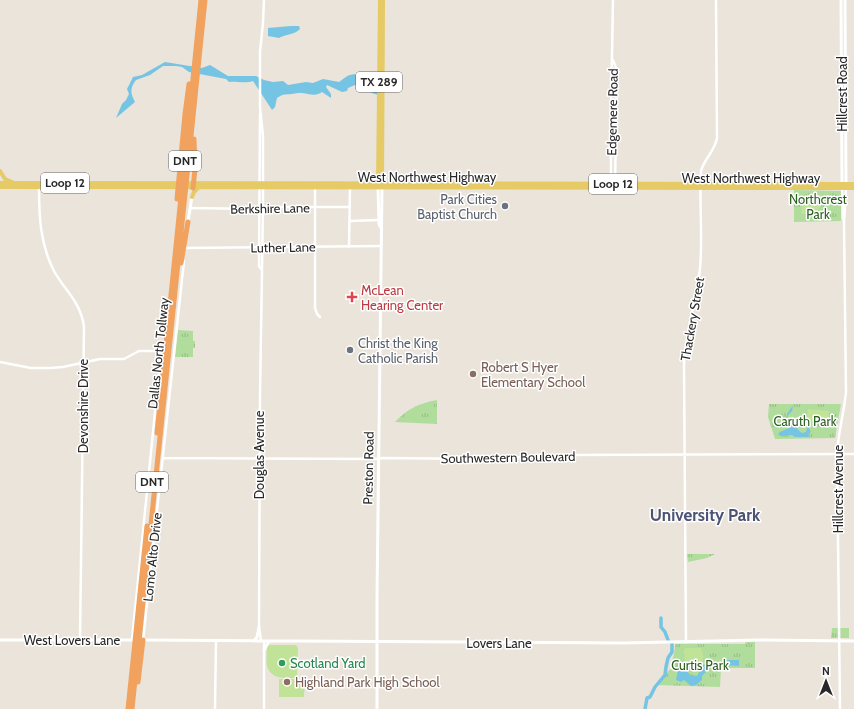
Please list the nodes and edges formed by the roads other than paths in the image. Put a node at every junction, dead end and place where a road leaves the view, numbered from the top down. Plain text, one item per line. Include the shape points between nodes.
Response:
1 (201, 0) edge
2 (205, 0) edge
3 (264, 0) edge
4 (380, 0) edge
5 (383, 0) edge
6 (613, 0) edge
7 (716, 0) edge
8 (841, 0) edge
9 (845, 0) edge
10 (196, 47) junction
11 (612, 60) junction
12 (844, 87) junction
13 (193, 118) junction
14 (0, 172) edge
15 (0, 183) edge
16 (14, 183) junction
17 (336, 183) junction
18 (525, 183) junction
19 (854, 184) edge
20 (39, 185) junction
21 (179, 185) junction
22 (262, 185) junction
23 (380, 185) junction
24 (194, 186) junction
25 (613, 186) junction
26 (701, 186) junction
27 (844, 186) junction
28 (0, 187) edge
29 (315, 187) junction
30 (350, 187) junction
31 (501, 187) junction
32 (854, 188) edge
33 (192, 197) joint
34 (263, 207) junction
35 (315, 207) junction
36 (350, 207) junction
37 (190, 208) junction
38 (260, 209) junction
39 (350, 221) junction
40 (188, 222) junction
41 (261, 222) junction
42 (379, 223) junction
43 (349, 246) junction
44 (381, 246) junction
45 (261, 247) junction
46 (315, 247) junction
47 (186, 248) junction
48 (173, 274) junction
49 (176, 283) junction
50 (320, 317) dead end
51 (0, 362) edge
52 (83, 363) junction
53 (837, 454) junction
54 (854, 454) edge
55 (684, 455) junction
56 (163, 458) junction
57 (260, 458) junction
58 (378, 459) junction
59 (259, 628) junction
60 (0, 640) edge
61 (137, 640) junction
62 (216, 640) junction
63 (80, 641) junction
64 (254, 641) junction
65 (262, 641) junction
66 (270, 641) junction
67 (839, 641) junction
68 (854, 641) edge
69 (377, 642) junction
70 (686, 642) junction
71 (264, 650) junction
72 (127, 709) edge
73 (132, 709) edge
74 (215, 709) edge
75 (264, 709) edge
76 (377, 709) edge
77 (840, 709) edge

1 - 10 highway, Dallas North Tollway / DNT
2 - 13 highway, Dallas North Tollway / DNT
3 - 22 street, Douglas Avenue via 260,52
4 - 23 main road, Preston Road / TX 289
5 - 23 main road, Preston Road / TX 289
6 - 11 street, Edgemere Road
7 - 26 street, Thackery Street via 717,138 702,167
8 - 12 main road, Hillcrest Road
9 - 12 main road, Hillcrest Road
10 - 21 highway via 185,114
10 - 48 highway, Dallas North Tollway / DNT
11 - 25 street, Edgemere Road
11 - 25 street, Edgemere Road via 617,74
12 - 27 main road, Hillcrest Road
13 - 24 highway
13 - 49 highway, Dallas North Tollway / DNT
14 - 16 main road via 5,179
15 - 16 main road, West Northwest Highway / Loop 12
16 - 20 main road, West Northwest Highway / Loop 12
17 - 22 main road, West Northwest Highway / Loop 12
17 - 23 main road, West Northwest Highway / Loop 12
17 - 29 main road
18 - 23 main road, West Northwest Highway / Loop 12
18 - 25 main road, West Northwest Highway / Loop 12
18 - 31 main road
19 - 27 main road, West Northwest Highway / Loop 12
20 - 21 main road, West Northwest Highway / Loop 12
20 - 28 main road, West Northwest Highway / Loop 12
20 - 52 street, Devonshire Drive via 40,230 46,252 54,272 77,303 82,317
21 - 24 main road, West Northwest Highway / Loop 12
21 - 48 highway via 173,244
22 - 24 main road, West Northwest Highway / Loop 12
22 - 29 main road, West Northwest Highway / Loop 12
22 - 34 street, Douglas Avenue
22 - 38 street, Douglas Avenue
23 - 30 main road, West Northwest Highway / Loop 12
23 - 31 main road, West Northwest Highway / Loop 12
23 - 42 main road, Preston Road
24 - 33 main road
25 - 26 main road, West Northwest Highway / Loop 12
25 - 31 main road, West Northwest Highway / Loop 12
26 - 27 main road, West Northwest Highway / Loop 12
26 - 55 street, Thackery Street via 700,270 684,362
27 - 32 main road, West Northwest Highway / Loop 12
27 - 53 street, Hillcrest Avenue via 846,392
29 - 30 main road, West Northwest Highway / Loop 12
29 - 35 street
30 - 36 street
33 - 37 main road, Lomo Alto Drive
34 - 35 street, Berkshire Lane
34 - 38 street, Berkshire Lane
34 - 41 street, Douglas Avenue
35 - 36 street, Berkshire Lane
35 - 46 street
36 - 39 street
37 - 38 street, Berkshire Lane
37 - 40 main road, Lomo Alto Drive
38 - 41 street, Douglas Avenue
39 - 42 street
39 - 43 street
40 - 47 street, Lomo Alto Drive
40 - 49 highway
41 - 45 street, Douglas Avenue
42 - 44 main road, Preston Road
43 - 44 street, Luther Lane
43 - 46 street, Luther Lane
44 - 58 main road, Preston Road
45 - 46 street, Luther Lane
45 - 47 street, Luther Lane
45 - 57 street, Douglas Avenue via 263,266
46 - 50 street via 315,308
47 - 56 street, Lomo Alto Drive
48 - 61 highway, Dallas North Tollway / DNT
49 - 61 highway, Dallas North Tollway / DNT
51 - 52 street via 31,368 63,367
52 - 61 street via 103,359 124,359 138,351 160,352
52 - 63 street, Devonshire Drive
53 - 54 street, Southwestern Boulevard
53 - 55 street, Southwestern Boulevard
53 - 67 street, Hillcrest Avenue
55 - 58 street, Southwestern Boulevard
55 - 70 street, Thackery Street
56 - 57 street, Southwestern Boulevard
56 - 61 street, Lomo Alto Drive
57 - 58 street, Southwestern Boulevard
57 - 59 street, Douglas Avenue
58 - 69 main road, Preston Road
59 - 64 main road
59 - 65 street, Douglas Avenue
60 - 63 main road, West Lovers Lane
61 - 62 main road, Lovers Lane
61 - 63 main road, West Lovers Lane
61 - 72 highway
61 - 73 highway, Dallas North Tollway / DNT
62 - 64 main road, Lovers Lane
62 - 74 street
64 - 65 main road, Lovers Lane
65 - 66 main road, Lovers Lane
65 - 71 street, Douglas Avenue
66 - 69 main road, Lovers Lane
66 - 71 main road
67 - 68 main road, Lovers Lane
67 - 70 main road, Lovers Lane
67 - 77 street, Hillcrest Avenue
69 - 70 main road, Lovers Lane
69 - 76 main road, Preston Road
71 - 75 street, Douglas Avenue

